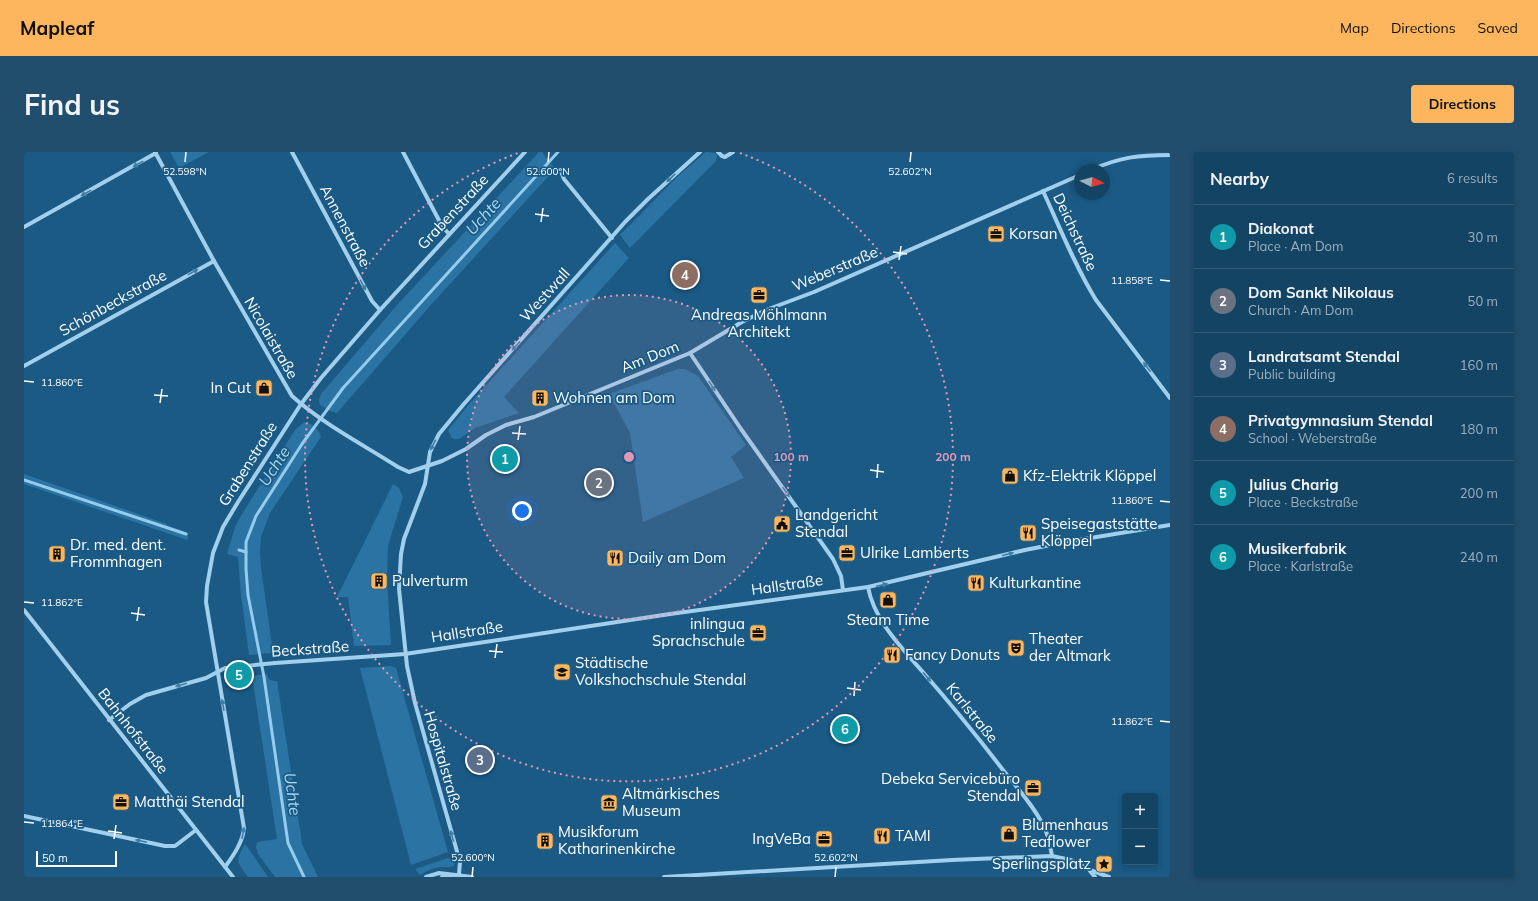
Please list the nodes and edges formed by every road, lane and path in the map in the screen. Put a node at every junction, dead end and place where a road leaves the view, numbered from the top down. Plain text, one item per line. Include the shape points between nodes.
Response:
1 (292, 152) edge
2 (402, 152) edge
3 (525, 152) edge
4 (700, 152) edge
5 (718, 152) edge
6 (733, 152) edge
7 (156, 153) edge
8 (1170, 155) edge
9 (1106, 164) edge
10 (560, 169) dead end
11 (1074, 178) edge
12 (1043, 191) junction
13 (24, 227) edge
14 (449, 234) junction
15 (612, 238) junction
16 (214, 261) junction
17 (380, 310) junction
18 (690, 353) junction
19 (24, 366) edge
20 (1170, 398) edge
21 (301, 404) junction
22 (427, 467) junction
23 (1170, 525) edge
24 (868, 587) junction
25 (843, 590) junction
26 (24, 610) edge
27 (405, 654) junction
28 (217, 672) junction
29 (109, 720) junction
30 (24, 816) edge
31 (196, 830) junction
32 (1052, 856) junction
33 (225, 867) junction
34 (1090, 870) junction
35 (459, 874) junction
36 (233, 877) edge
37 (426, 877) edge
38 (442, 877) edge
39 (472, 877) edge
40 (664, 877) edge
41 (1095, 877) edge
42 (1109, 877) edge

1 -> 17 street, Annenstraße via 372,301
2 - 14 street via 442,226
3 - 14 street, Grabenstraße
4 -> 15 street, Westwall via 648,199
5 - 6 street via 726,157
7 -> 13 street
7 - 16 street, Nicolaistraße
8 - 9 street via 1121,158
10 - 15 street via 564,179
11 - 12 street, Weberstraße
12 - 18 street, Weberstraße via 814,292 766,310
20 -> 12 street, Deichstraße via 1096,300 1079,270
14 - 17 street, Grabenstraße
15 -> 22 street, Westwall via 439,434 430,452
19 -> 16 street, Schönbeckstraße
16 - 21 street, Nicolaistraße via 287,390
17 - 21 street, Grabenstraße
18 - 22 street, Am Dom via 534,417 506,425 466,449
18 -> 25 street, Am Dom via 833,560 841,576
21 - 22 street, Nicolaistraße via 405,471
21 - 28 street, Grabenstraße via 230,515 213,553 206,602
22 - 27 street, Westwall via 401,554 399,589
24 -> 23 street, Hallstraße via 1032,549
24 - 25 street, Hallstraße
24 -> 32 street, Karlstraße via 887,629 1030,804 1044,826
25 - 27 street, Hallstraße via 596,624
26 - 29 street, Bahnhofstraße
27 - 28 street, Beckstraße via 275,663 225,668
35 -> 27 street, Hospitalstraße via 460,862 415,703
28 -> 29 street, Beckstraße via 206,678 146,695
33 -> 28 street, Grabenstraße via 243,837 244,828
29 - 31 street, Bahnhofstraße
31 -> 30 street via 174,846 165,846
31 - 33 street, Bahnhofstraße
32 - 34 street via 1071,860
32 - 40 street
33 - 36 street, Bahnhofstraße
34 - 41 street
34 - 42 street
35 - 37 street via 439,873
35 - 38 street
35 - 39 street

